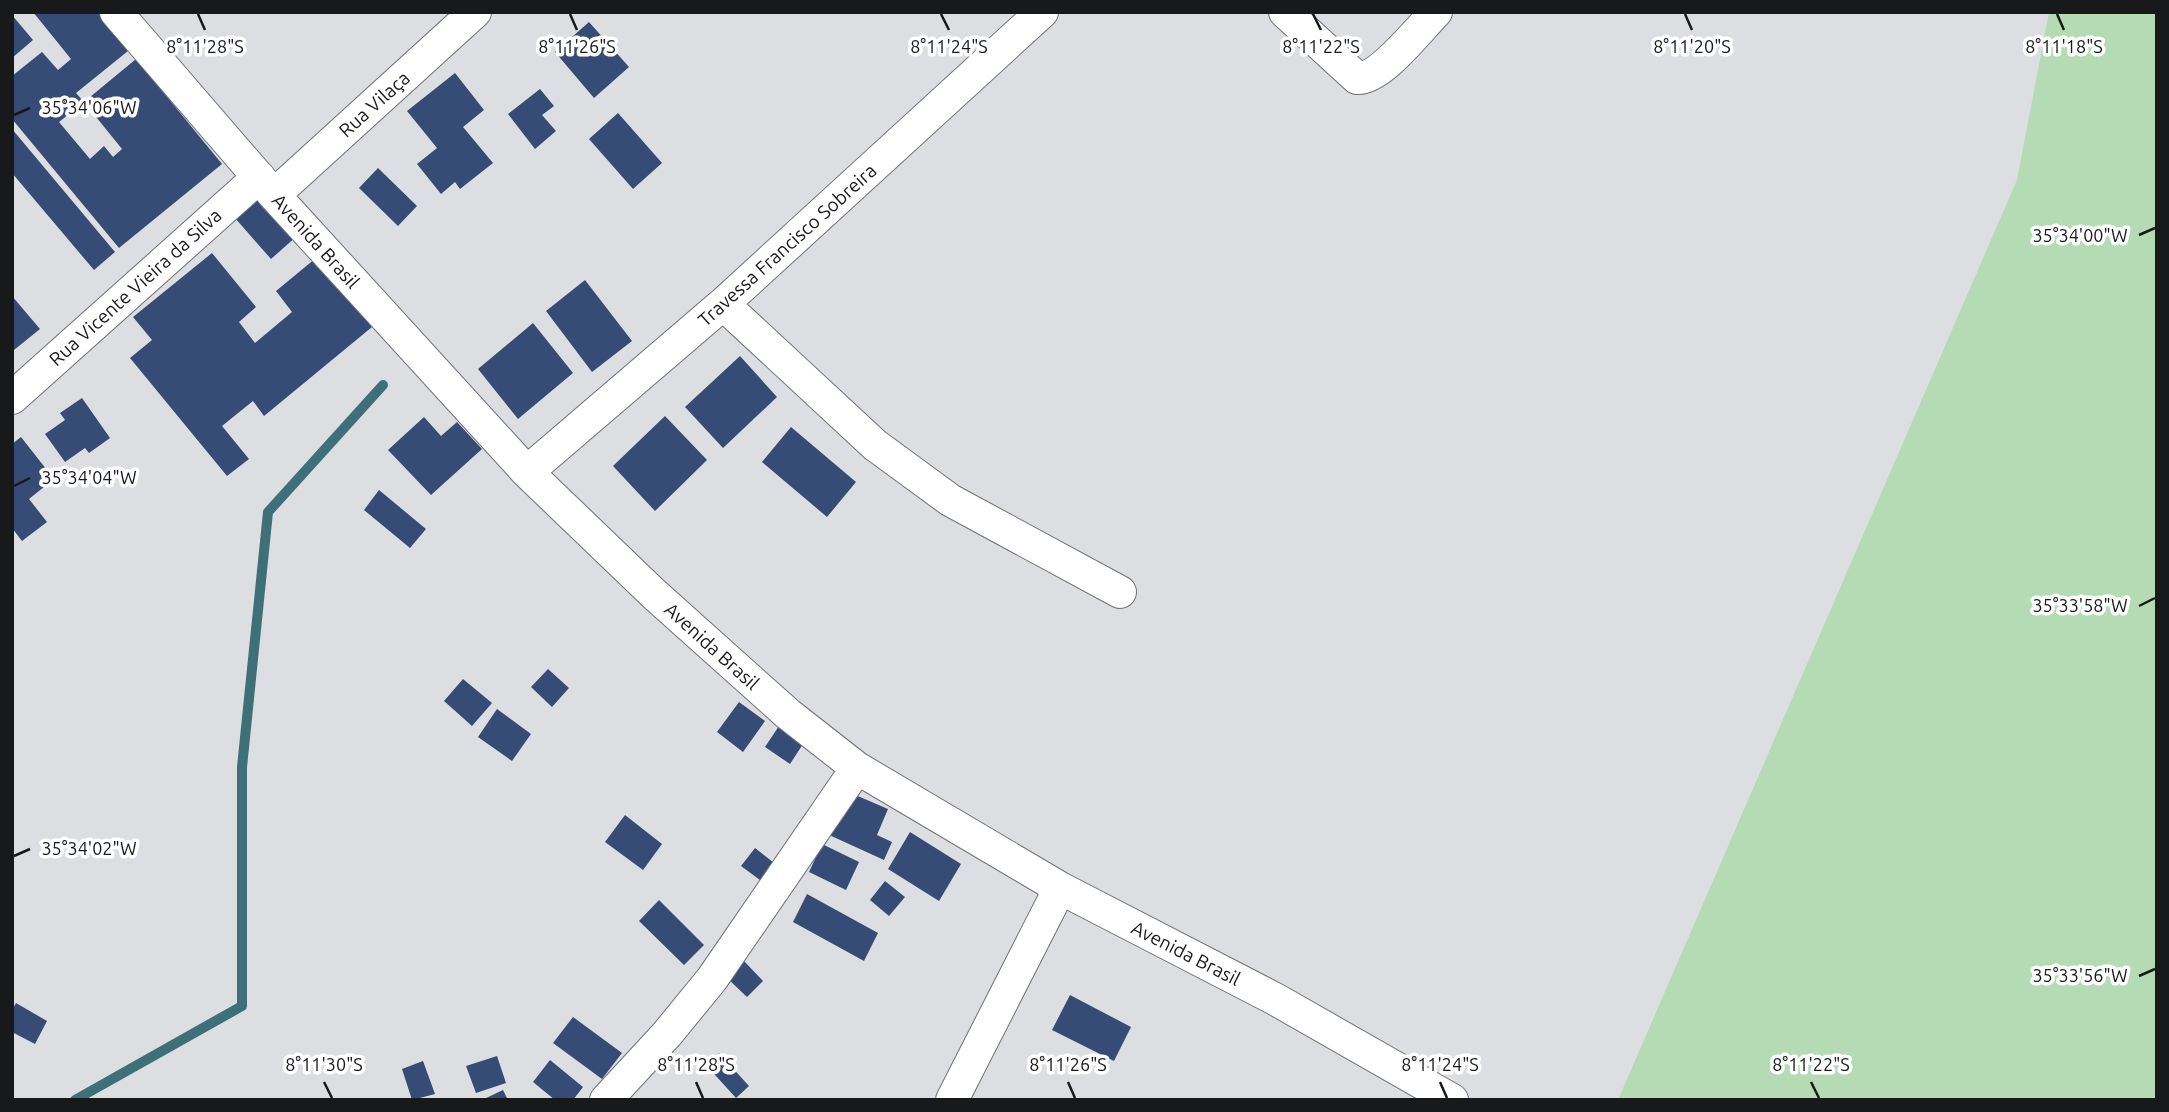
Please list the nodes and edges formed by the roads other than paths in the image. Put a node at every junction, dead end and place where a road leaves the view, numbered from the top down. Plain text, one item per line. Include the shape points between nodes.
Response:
1 (116, 12) edge
2 (475, 12) edge
3 (1042, 12) edge
4 (1285, 12) edge
5 (1436, 12) edge
6 (266, 186) junction
7 (723, 304) junction
8 (12, 398) edge
9 (527, 472) junction
10 (1120, 592) dead end
11 (857, 768) junction
12 (1060, 888) junction
13 (606, 1100) edge
14 (951, 1100) edge
15 (1452, 1100) edge

1 - 6 street, Avenida Brasil
2 - 6 street, Rua Vilaça
3 - 7 street, Travessa Francisco Sobreira
4 - 5 street via 1357,78 1384,65
6 - 8 street, Rua Vicente Vieira da Silva
6 - 9 street, Avenida Brasil
7 - 9 street, Travessa Francisco Sobreira
7 - 10 street via 875,445 950,500
9 - 11 street, Avenida Brasil via 718,653
11 - 12 street, Avenida Brasil
11 - 13 street via 712,979
12 - 14 street
12 - 15 street, Avenida Brasil via 1275,999

